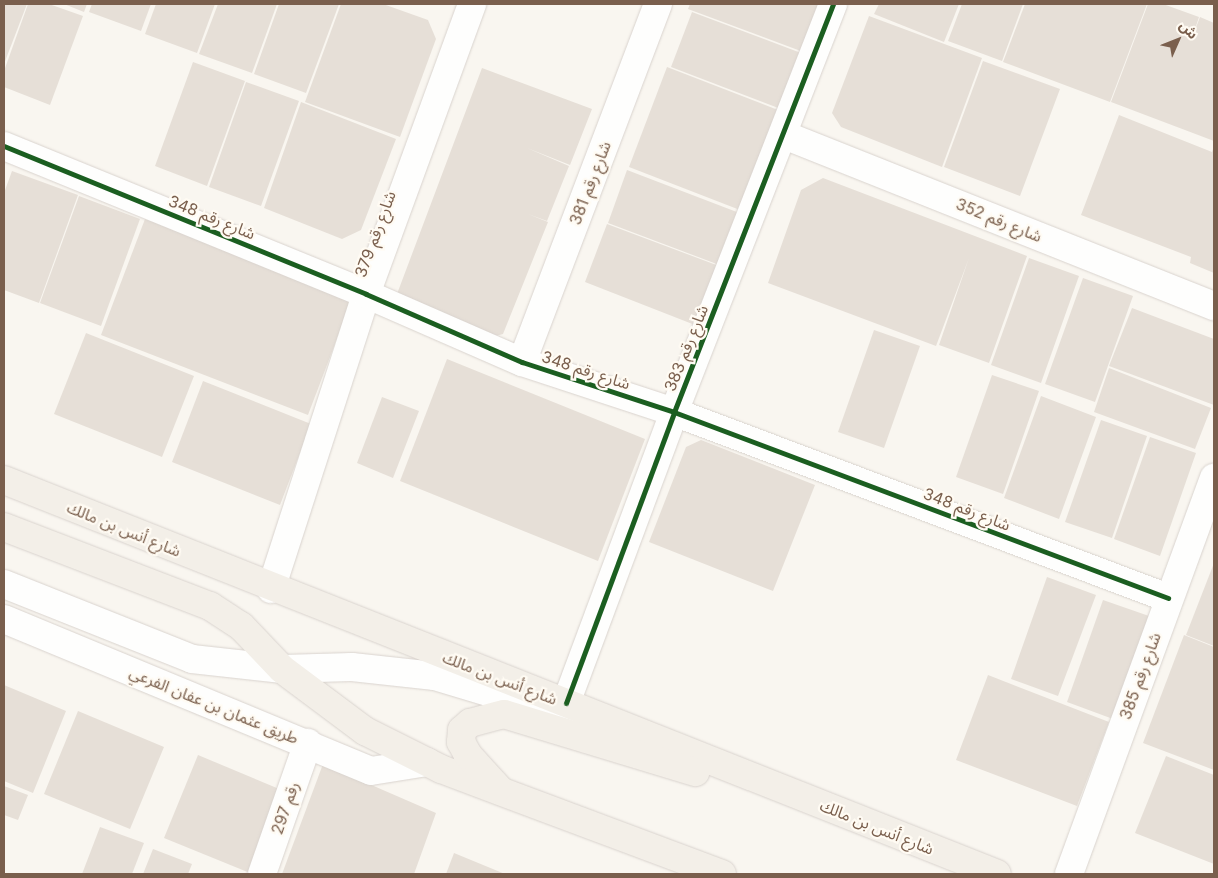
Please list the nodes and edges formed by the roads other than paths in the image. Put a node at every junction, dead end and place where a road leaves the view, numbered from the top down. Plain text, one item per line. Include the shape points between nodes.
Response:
1 (472, 4) edge
2 (658, 4) edge
3 (833, 4) edge
4 (784, 135) junction
5 (4, 146) edge
6 (366, 294) junction
7 (1214, 306) edge
8 (522, 362) junction
9 (674, 412) junction
10 (1214, 478) edge
11 (4, 480) edge
12 (4, 527) edge
13 (4, 584) edge
14 (271, 589) junction
15 (1168, 598) junction
16 (4, 619) edge
17 (282, 669) junction
18 (566, 703) junction
19 (308, 742) junction
20 (707, 759) junction
21 (427, 762) junction
22 (500, 791) junction
23 (848, 816) junction
24 (262, 874) edge
25 (722, 874) edge
26 (997, 874) edge
27 (1069, 874) edge

1 - 6 street, شارع رقم 379
2 - 8 street, شارع رقم 381
3 - 4 street, شارع رقم 383
4 - 7 street, شارع رقم 352
4 - 9 street, شارع رقم 383
5 - 6 street, شارع رقم 348
6 - 8 street, شارع رقم 348
6 - 14 street, شارع رقم 379
8 - 9 street, شارع رقم 348
9 - 15 street, شارع رقم 348
9 - 18 street, شارع رقم 383
10 - 15 street, شارع رقم 385
11 - 14 main road, شارع أنس بن مالك
12 - 17 main road via 210,606 242,626
13 - 17 street via 192,659
14 - 18 main road, شارع أنس بن مالك
15 - 27 street, شارع رقم 385
16 - 19 street, طريق عثمان بن عفان الفرعي
17 - 20 street via 352,667 435,676
17 - 21 main road via 365,731
18 - 20 main road, شارع أنس بن مالك
19 - 21 street, طريق عثمان بن عفان الفرعي via 371,771
19 - 24 street, رقم 297
20 - 23 main road, شارع أنس بن مالك
21 - 22 main road
22 - 23 main road via 468,755 461,742 462,730 470,722 504,714
22 - 25 main road
23 - 26 main road, شارع أنس بن مالك

